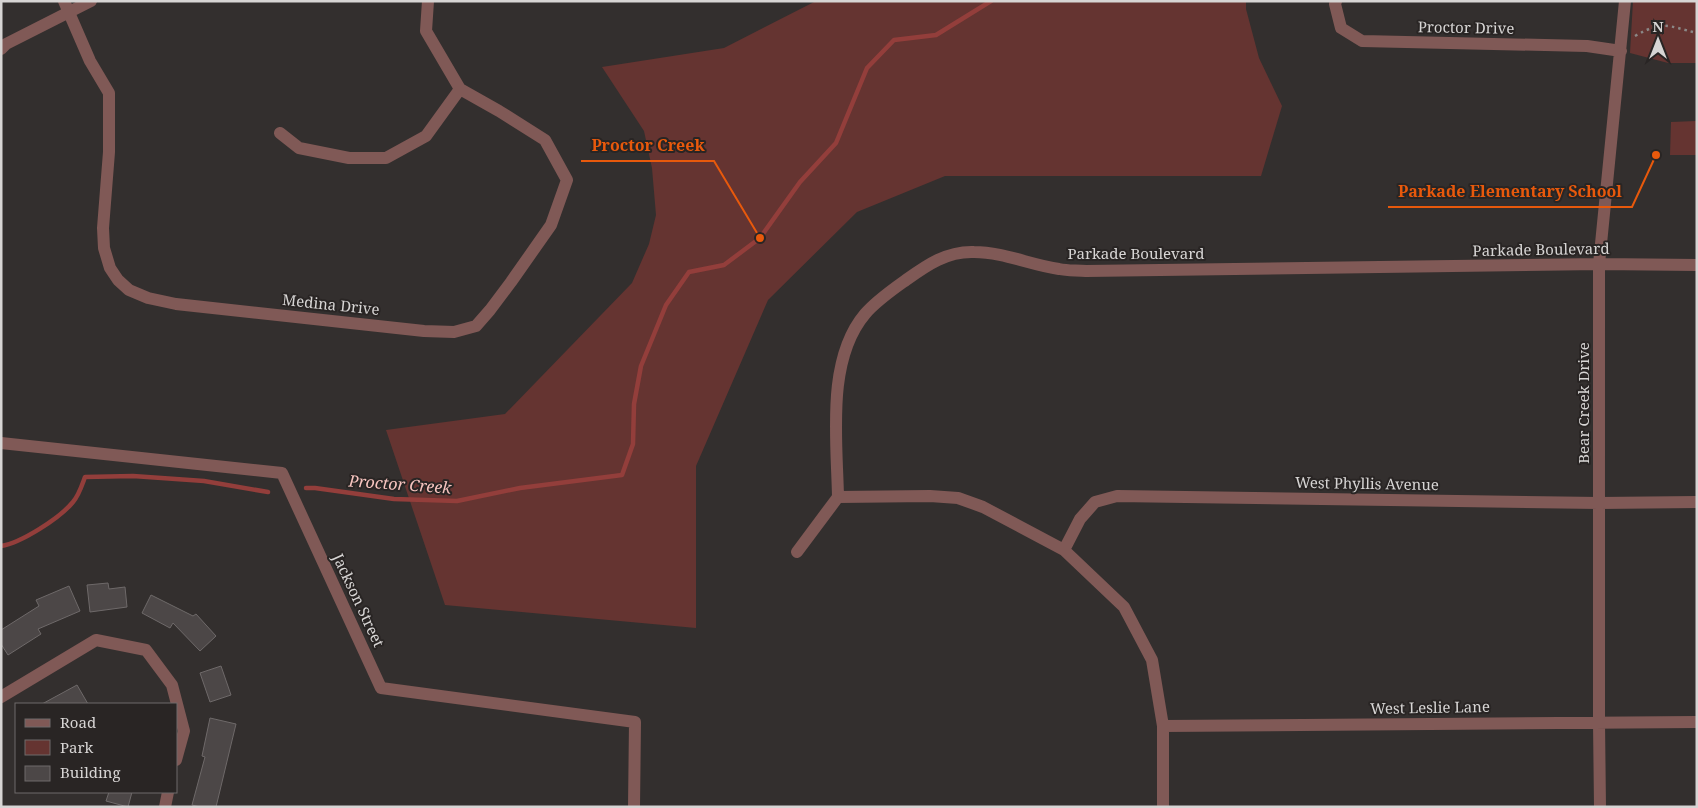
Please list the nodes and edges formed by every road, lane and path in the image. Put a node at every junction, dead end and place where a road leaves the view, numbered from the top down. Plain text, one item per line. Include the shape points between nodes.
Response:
1 (90, 1) edge
2 (428, 1) edge
3 (1336, 1) edge
4 (1625, 1) edge
5 (66, 7) edge
6 (1697, 33) edge
7 (1622, 38) junction
8 (1, 49) edge
9 (1621, 51) junction
10 (460, 89) junction
11 (280, 133) dead end
12 (1599, 264) junction
13 (1697, 265) edge
14 (1, 443) edge
15 (838, 496) junction
16 (1697, 502) edge
17 (1599, 503) junction
18 (1064, 550) junction
19 (797, 552) dead end
20 (1, 697) edge
21 (177, 703) edge
22 (178, 708) edge
23 (1599, 722) junction
24 (1697, 722) edge
25 (1163, 726) junction
26 (178, 752) edge
27 (168, 793) edge
28 (165, 807) edge
29 (634, 807) edge
30 (1163, 807) edge
31 (1600, 807) edge

1 - 5 street
2 - 10 street via 426,31
3 - 9 street, Proctor Drive via 1342,28 1362,41 1587,46
4 - 7 street, Bear Creek Drive
5 - 8 street
5 - 10 street, Medina Drive via 90,61 109,93 109,152 103,228 110,268 129,290 176,304 454,332 476,326 551,225 567,180 545,140
6 - 7 path via 1662,25
7 - 9 street, Bear Creek Drive
9 - 12 street, Bear Creek Drive
10 - 11 street via 426,136 386,158 349,158 299,148
12 - 13 street, Parkade Boulevard
12 - 15 street, Parkade Boulevard via 1086,270 1060,269 988,253 952,254 929,263 893,289 865,314 850,336 841,362 836,396
12 - 17 street, Bear Creek Drive
14 - 29 street, Jackson Street via 282,473 381,688 635,722
15 - 18 street via 958,498 983,507
15 - 19 street
16 - 17 street, West Phyllis Avenue
17 - 18 street, West Phyllis Avenue via 1117,496 1095,502 1080,519
17 - 23 street, Bear Creek Drive
18 - 25 street via 1124,607 1152,660
20 - 21 street via 96,640 146,650 172,685
22 - 26 street via 184,730
23 - 24 street, West Leslie Lane
23 - 25 street, West Leslie Lane
23 - 31 street, Bear Creek Drive
25 - 30 street
27 - 28 street

